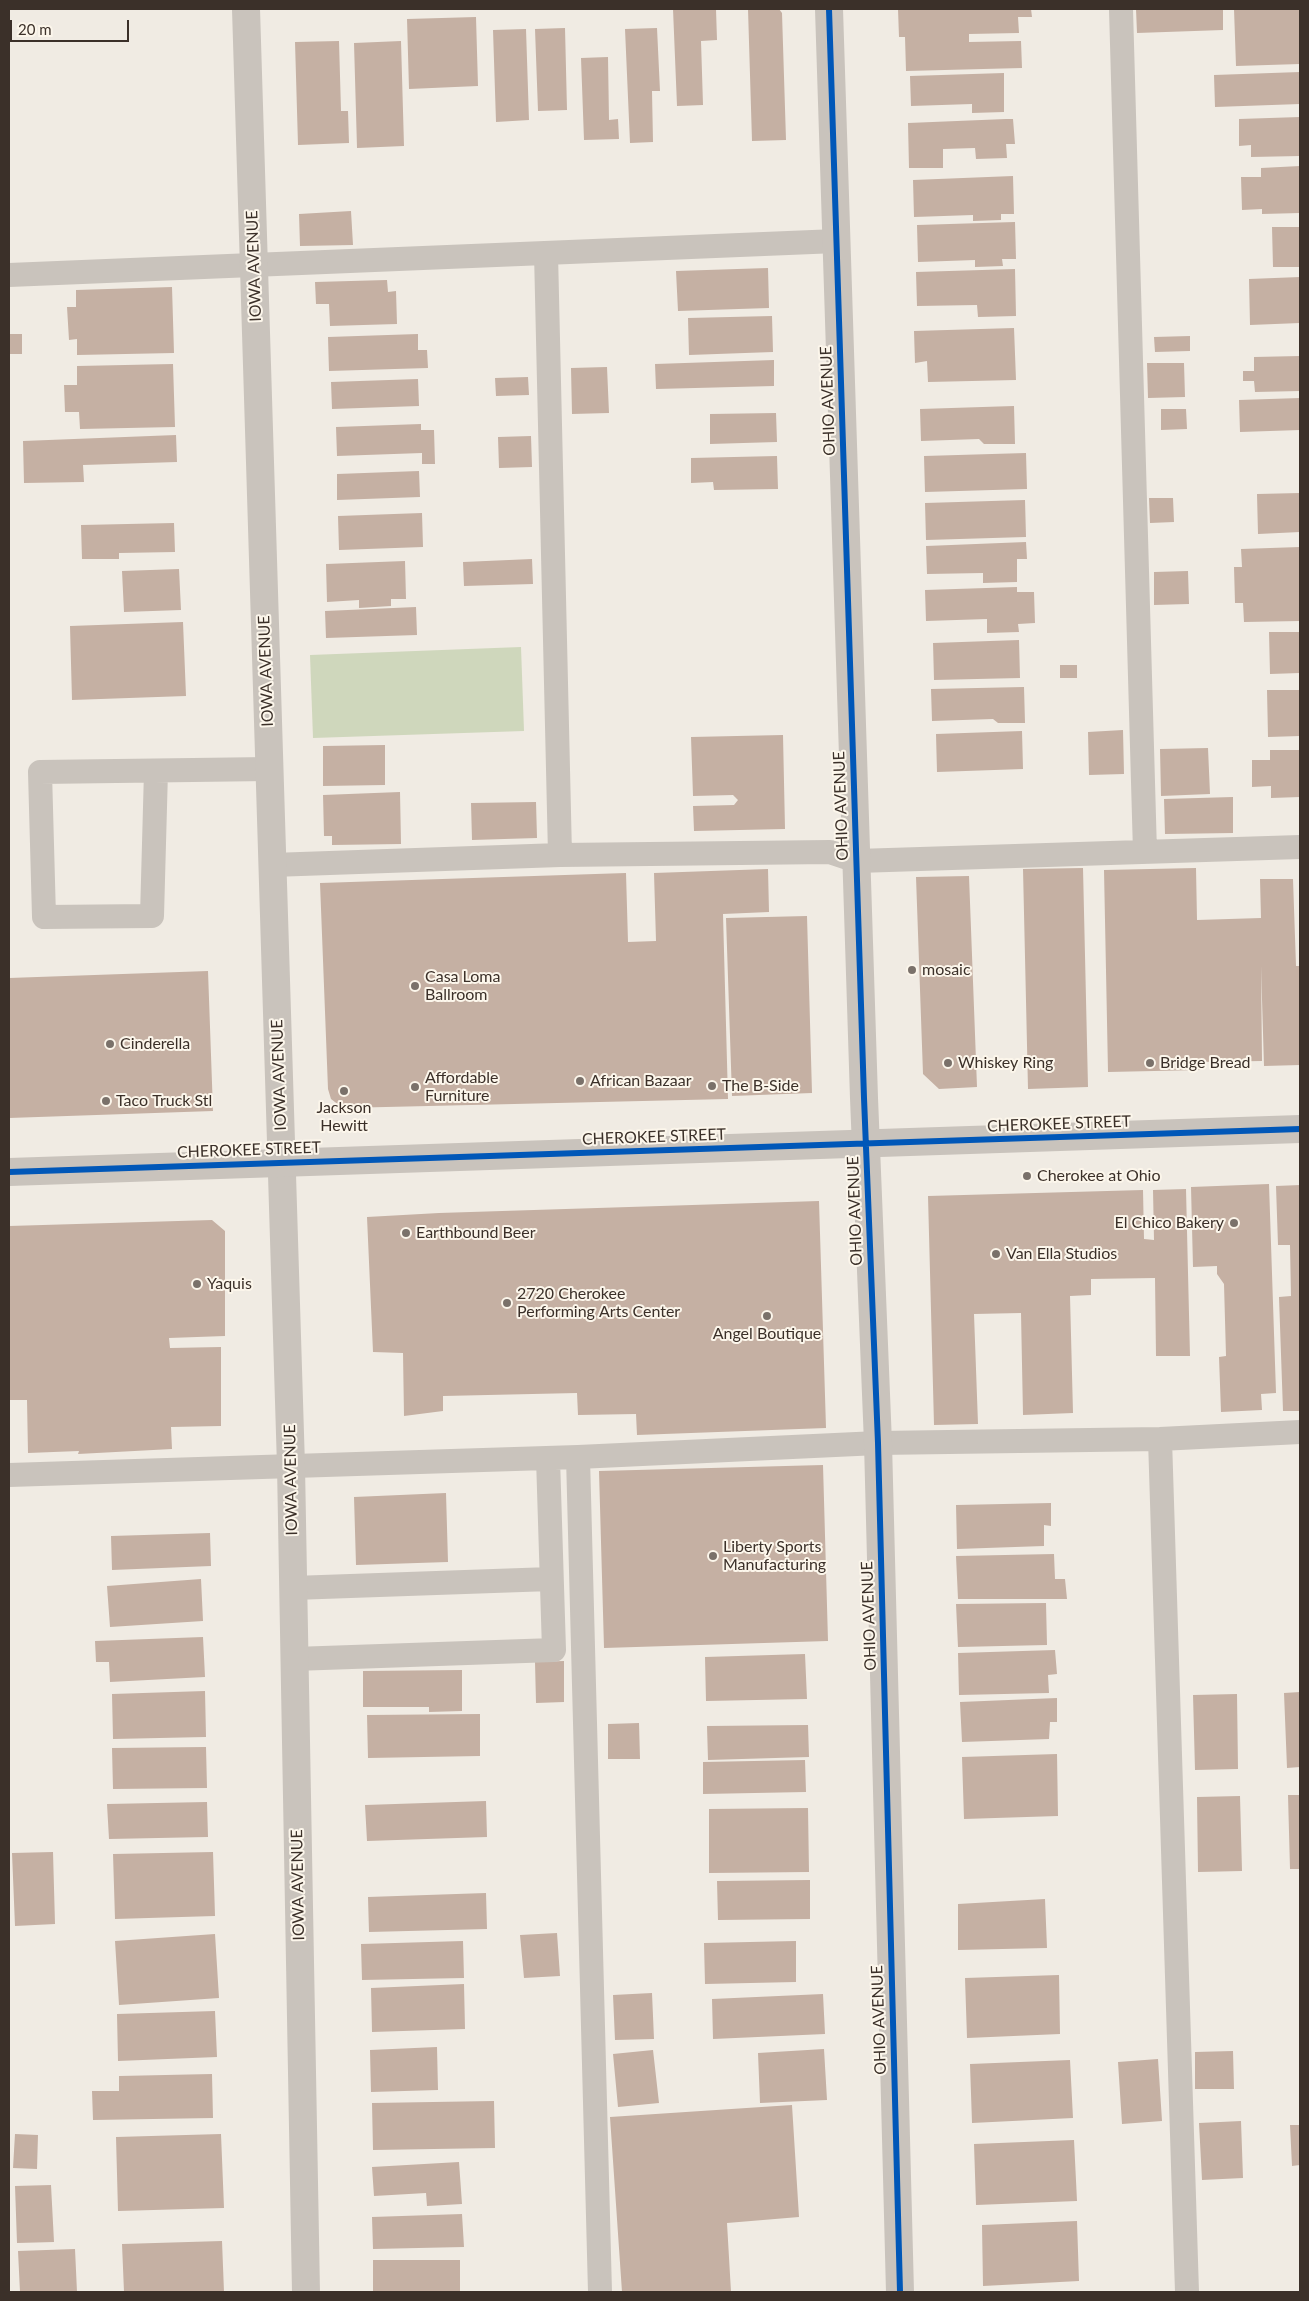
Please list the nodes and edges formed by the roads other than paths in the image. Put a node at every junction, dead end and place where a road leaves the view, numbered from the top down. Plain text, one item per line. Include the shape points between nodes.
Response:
1 (246, 9) edge
2 (830, 9) edge
3 (1121, 9) edge
4 (837, 241) junction
5 (546, 253) junction
6 (254, 265) junction
7 (9, 274) edge
8 (269, 770) junction
9 (156, 771) junction
10 (1300, 848) edge
11 (1145, 852) junction
12 (560, 855) junction
13 (857, 861) junction
14 (272, 865) junction
15 (1300, 1129) edge
16 (866, 1144) junction
17 (282, 1163) junction
18 (9, 1172) edge
19 (1300, 1432) edge
20 (1160, 1439) junction
21 (878, 1443) junction
22 (578, 1457) junction
23 (548, 1458) junction
24 (291, 1466) junction
25 (9, 1474) edge
26 (551, 1579) junction
27 (293, 1588) junction
28 (294, 1659) junction
29 (306, 2292) edge
30 (600, 2292) edge
31 (900, 2292) edge
32 (1187, 2292) edge

1 - 6 street, IOWA AVENUE
2 - 4 street, OHIO AVENUE
3 - 11 lane
4 - 5 lane
4 - 13 street, OHIO AVENUE
5 - 6 lane
5 - 12 lane
6 - 7 lane
6 - 8 street, IOWA AVENUE
8 - 9 lane
8 - 14 street, IOWA AVENUE
9 - 9 lane via 40,772 44,917 152,916
10 - 11 lane
11 - 13 lane
12 - 13 lane via 830,852
12 - 14 lane
13 - 16 street, OHIO AVENUE
14 - 17 street, IOWA AVENUE
15 - 16 street, CHEROKEE STREET
16 - 17 street, CHEROKEE STREET
16 - 21 street, OHIO AVENUE
17 - 18 street, CHEROKEE STREET
17 - 24 street, IOWA AVENUE
19 - 20 lane
20 - 21 lane
20 - 32 lane
21 - 22 lane
21 - 31 street, OHIO AVENUE
22 - 23 lane
22 - 30 lane
23 - 24 lane
23 - 26 lane
24 - 25 lane
24 - 27 street, IOWA AVENUE
26 - 27 lane
26 - 28 lane via 554,1650
27 - 28 street, IOWA AVENUE
28 - 29 street, IOWA AVENUE

